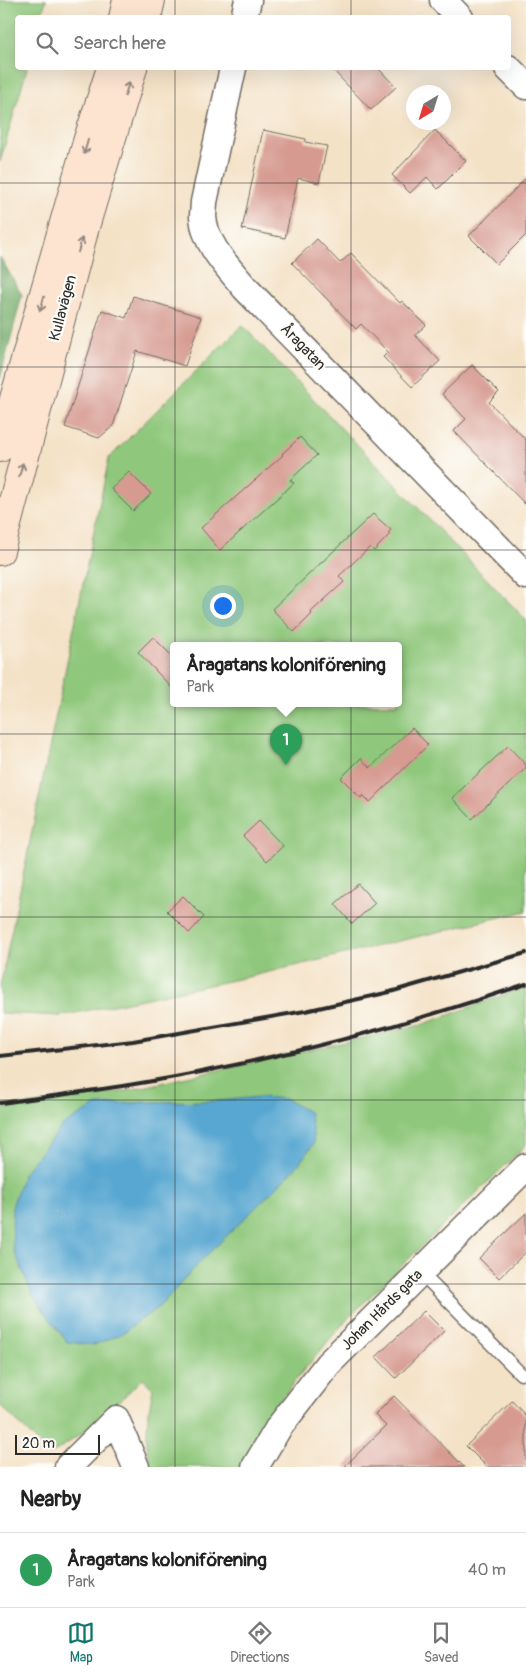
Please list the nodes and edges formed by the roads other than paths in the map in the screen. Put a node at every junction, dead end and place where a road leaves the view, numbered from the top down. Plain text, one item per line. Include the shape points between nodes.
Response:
1 (127, 0) edge
2 (151, 0) edge
3 (248, 0) edge
4 (443, 0) edge
5 (124, 15) edge
6 (148, 15) edge
7 (245, 15) edge
8 (457, 15) edge
9 (110, 70) edge
10 (132, 70) edge
11 (233, 70) edge
12 (510, 70) edge
13 (526, 86) edge
14 (0, 448) edge
15 (0, 551) edge
16 (526, 576) edge
17 (526, 1167) edge
18 (420, 1272) junction
19 (521, 1374) dead end
20 (68, 1467) edge
21 (136, 1467) edge
22 (254, 1467) edge

1 - 5 street
2 - 6 street
3 - 7 street
4 - 8 street
9 -> 14 street, Kullavägen
15 -> 10 street, Kullavägen via 78,254
11 - 16 street, Åragatan via 204,202 207,233 217,252 246,288
12 - 13 street
17 - 18 street, Johan Hårds gata
18 - 19 lane
18 - 22 street, Johan Hårds gata via 328,1364 279,1427
20 - 21 street via 116,1419

